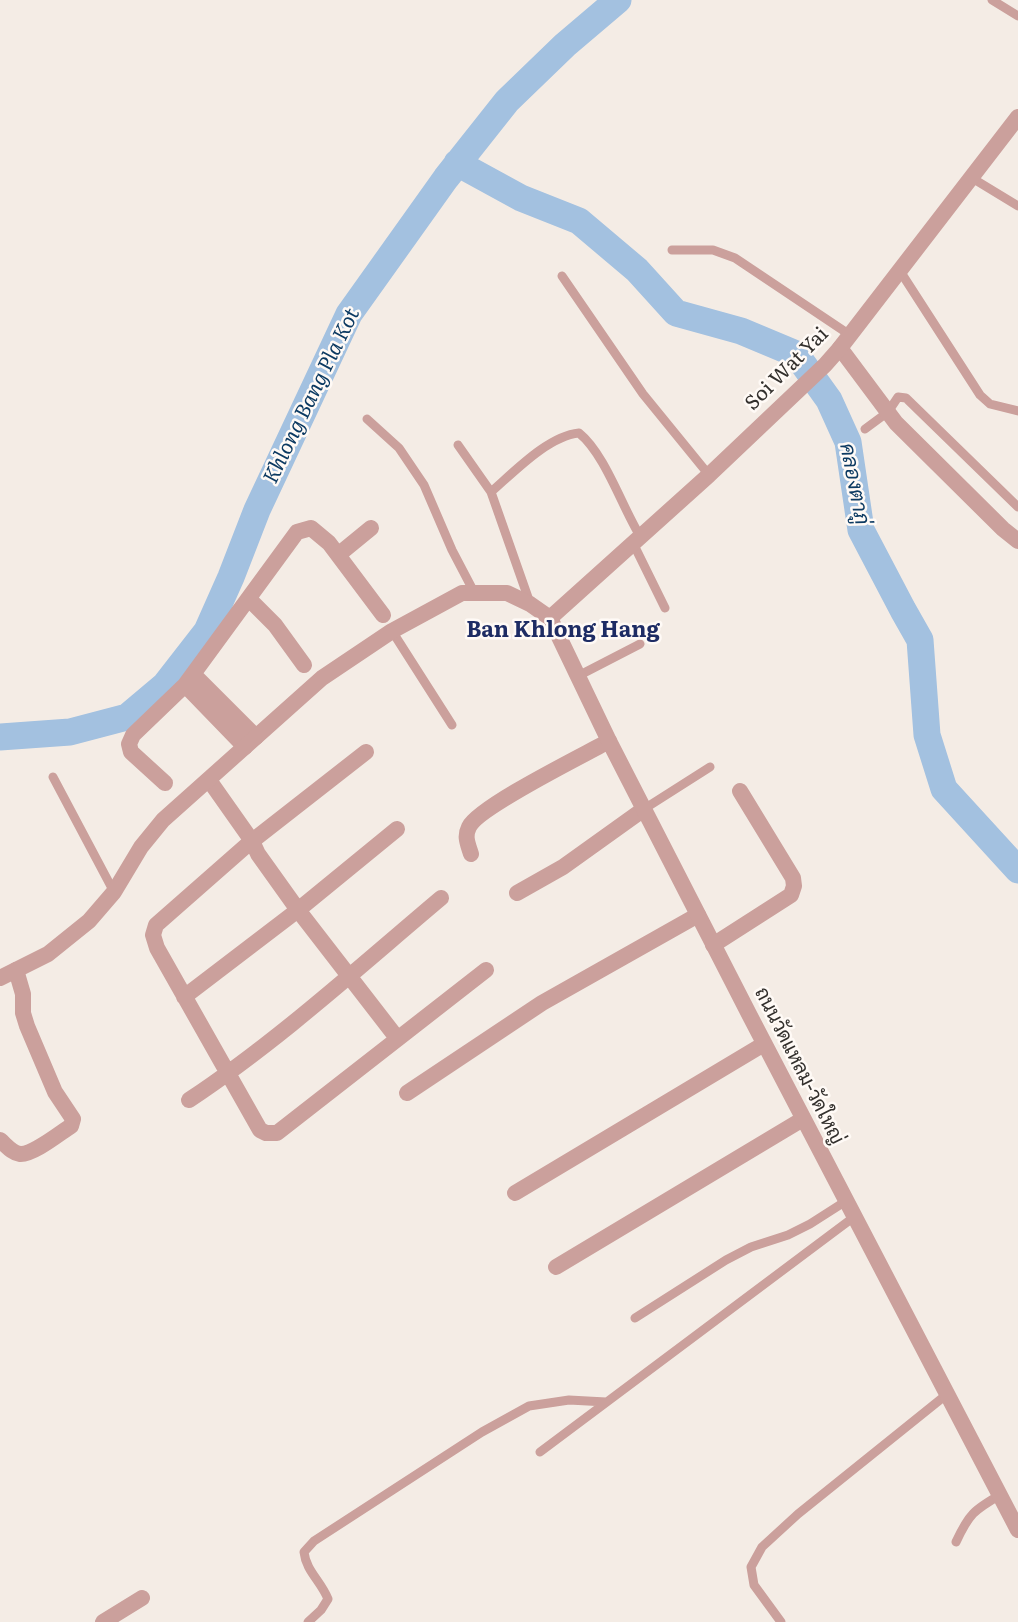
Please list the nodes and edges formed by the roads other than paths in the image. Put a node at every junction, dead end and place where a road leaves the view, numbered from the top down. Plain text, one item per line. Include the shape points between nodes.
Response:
1 (992, 0) edge
2 (1018, 16) edge
3 (1018, 118) edge
4 (972, 178) junction
5 (1018, 206) edge
6 (672, 250) dead end
7 (900, 271) junction
8 (562, 276) dead end
9 (845, 341) junction
10 (1018, 411) edge
11 (888, 412) junction
12 (367, 419) dead end
13 (865, 429) dead end
14 (458, 445) dead end
15 (709, 475) junction
16 (491, 492) junction
17 (1018, 507) edge
18 (371, 528) dead end
19 (637, 540) junction
20 (1018, 541) edge
21 (338, 555) junction
22 (474, 592) junction
23 (249, 598) junction
24 (530, 604) junction
25 (666, 608) dead end
26 (383, 615) dead end
27 (550, 618) junction
28 (392, 632) junction
29 (640, 644) dead end
30 (304, 664) dead end
31 (578, 676) junction
32 (189, 679) junction
33 (452, 725) dead end
34 (609, 741) junction
35 (251, 742) junction
36 (366, 752) dead end
37 (710, 766) dead end
38 (53, 777) dead end
39 (165, 783) dead end
40 (205, 783) junction
41 (740, 791) dead end
42 (644, 809) junction
43 (397, 829) dead end
44 (252, 847) junction
45 (471, 854) dead end
46 (114, 892) junction
47 (517, 893) dead end
48 (441, 898) dead end
49 (298, 910) junction
50 (698, 915) junction
51 (713, 945) junction
52 (16, 970) junction
53 (486, 970) dead end
54 (349, 976) junction
55 (0, 978) edge
56 (184, 997) junction
57 (397, 1038) junction
58 (764, 1044) junction
59 (227, 1075) junction
60 (407, 1093) dead end
61 (189, 1100) dead end
62 (803, 1119) junction
63 (0, 1140) edge
64 (515, 1193) dead end
65 (850, 1209) junction
66 (556, 1267) dead end
67 (635, 1318) dead end
68 (946, 1395) junction
69 (606, 1402) junction
70 (540, 1452) dead end
71 (1000, 1495) junction
72 (1018, 1530) edge
73 (956, 1542) dead end
74 (142, 1598) dead end
75 (104, 1622) edge
76 (308, 1622) edge
77 (782, 1622) edge

1 - 2 lane
3 - 4 street, Soi Wat Yai
4 - 5 lane
4 - 7 street, Soi Wat Yai
6 - 9 lane via 713,250 735,258
7 - 9 street, Soi Wat Yai
7 - 10 lane via 981,395 990,404
8 - 15 lane via 643,394
9 - 11 street
9 - 15 street, Soi Wat Yai via 825,365
11 - 13 lane
11 - 17 lane via 898,397 906,398
11 - 20 street
12 - 22 lane via 399,448 424,485
14 - 16 lane
15 - 19 street, Soi Wat Yai
16 - 19 lane via 542,449 569,434 579,433 607,471
16 - 24 lane
18 - 21 street
19 - 25 lane
19 - 27 street, Soi Wat Yai
21 - 23 street via 311,528 305,528 297,532
21 - 26 street
22 - 24 street via 507,593
22 - 28 street via 462,593
23 - 30 street
23 - 32 street
24 - 27 street
27 - 31 street, ถนนวัดแหลม-วัดใหญ่
28 - 33 lane
28 - 35 street via 322,678
29 - 31 lane
31 - 34 street, ถนนวัดแหลม-วัดใหญ่
32 - 35 street
32 - 39 street via 132,735 129,744 131,752
34 - 42 street, ถนนวัดแหลม-วัดใหญ่
34 - 45 street via 490,807 470,825 465,837
35 - 40 street
36 - 44 street
37 - 42 lane
38 - 46 lane
40 - 44 street
40 - 46 street via 163,820
41 - 51 street via 793,878 794,886 791,895
42 - 47 street via 563,867
42 - 50 street, ถนนวัดแหลม-วัดใหญ่
43 - 49 street
44 - 49 street
44 - 56 street via 156,925 153,935 157,948
46 - 52 street via 89,921 48,954
48 - 54 street
49 - 54 street
49 - 56 street
50 - 51 street, ถนนวัดแหลม-วัดใหญ่
50 - 60 street via 542,1004
51 - 58 street, ถนนวัดแหลม-วัดใหญ่
52 - 55 street
52 - 63 street via 27,1026 55,1092 73,1119 71,1126 29,1153 11,1150
53 - 57 street
54 - 57 street
54 - 59 street
56 - 59 street
57 - 59 street via 277,1133 260,1130
58 - 62 street, ถนนวัดแหลม-วัดใหญ่
58 - 64 street
59 - 61 street
62 - 65 street, ถนนวัดแหลม-วัดใหญ่
62 - 66 street
65 - 67 lane via 751,1247
65 - 68 street, ถนนวัดแหลม-วัดใหญ่
65 - 69 lane
68 - 71 street, ถนนวัดแหลม-วัดใหญ่
68 - 77 lane via 762,1547 751,1566 754,1585
69 - 70 lane
69 - 76 lane via 569,1400 529,1406 472,1438 314,1541 304,1552 305,1564 328,1599
71 - 72 street, ถนนวัดแหลม-วัดใหญ่
71 - 73 lane via 976,1509
74 - 75 street

